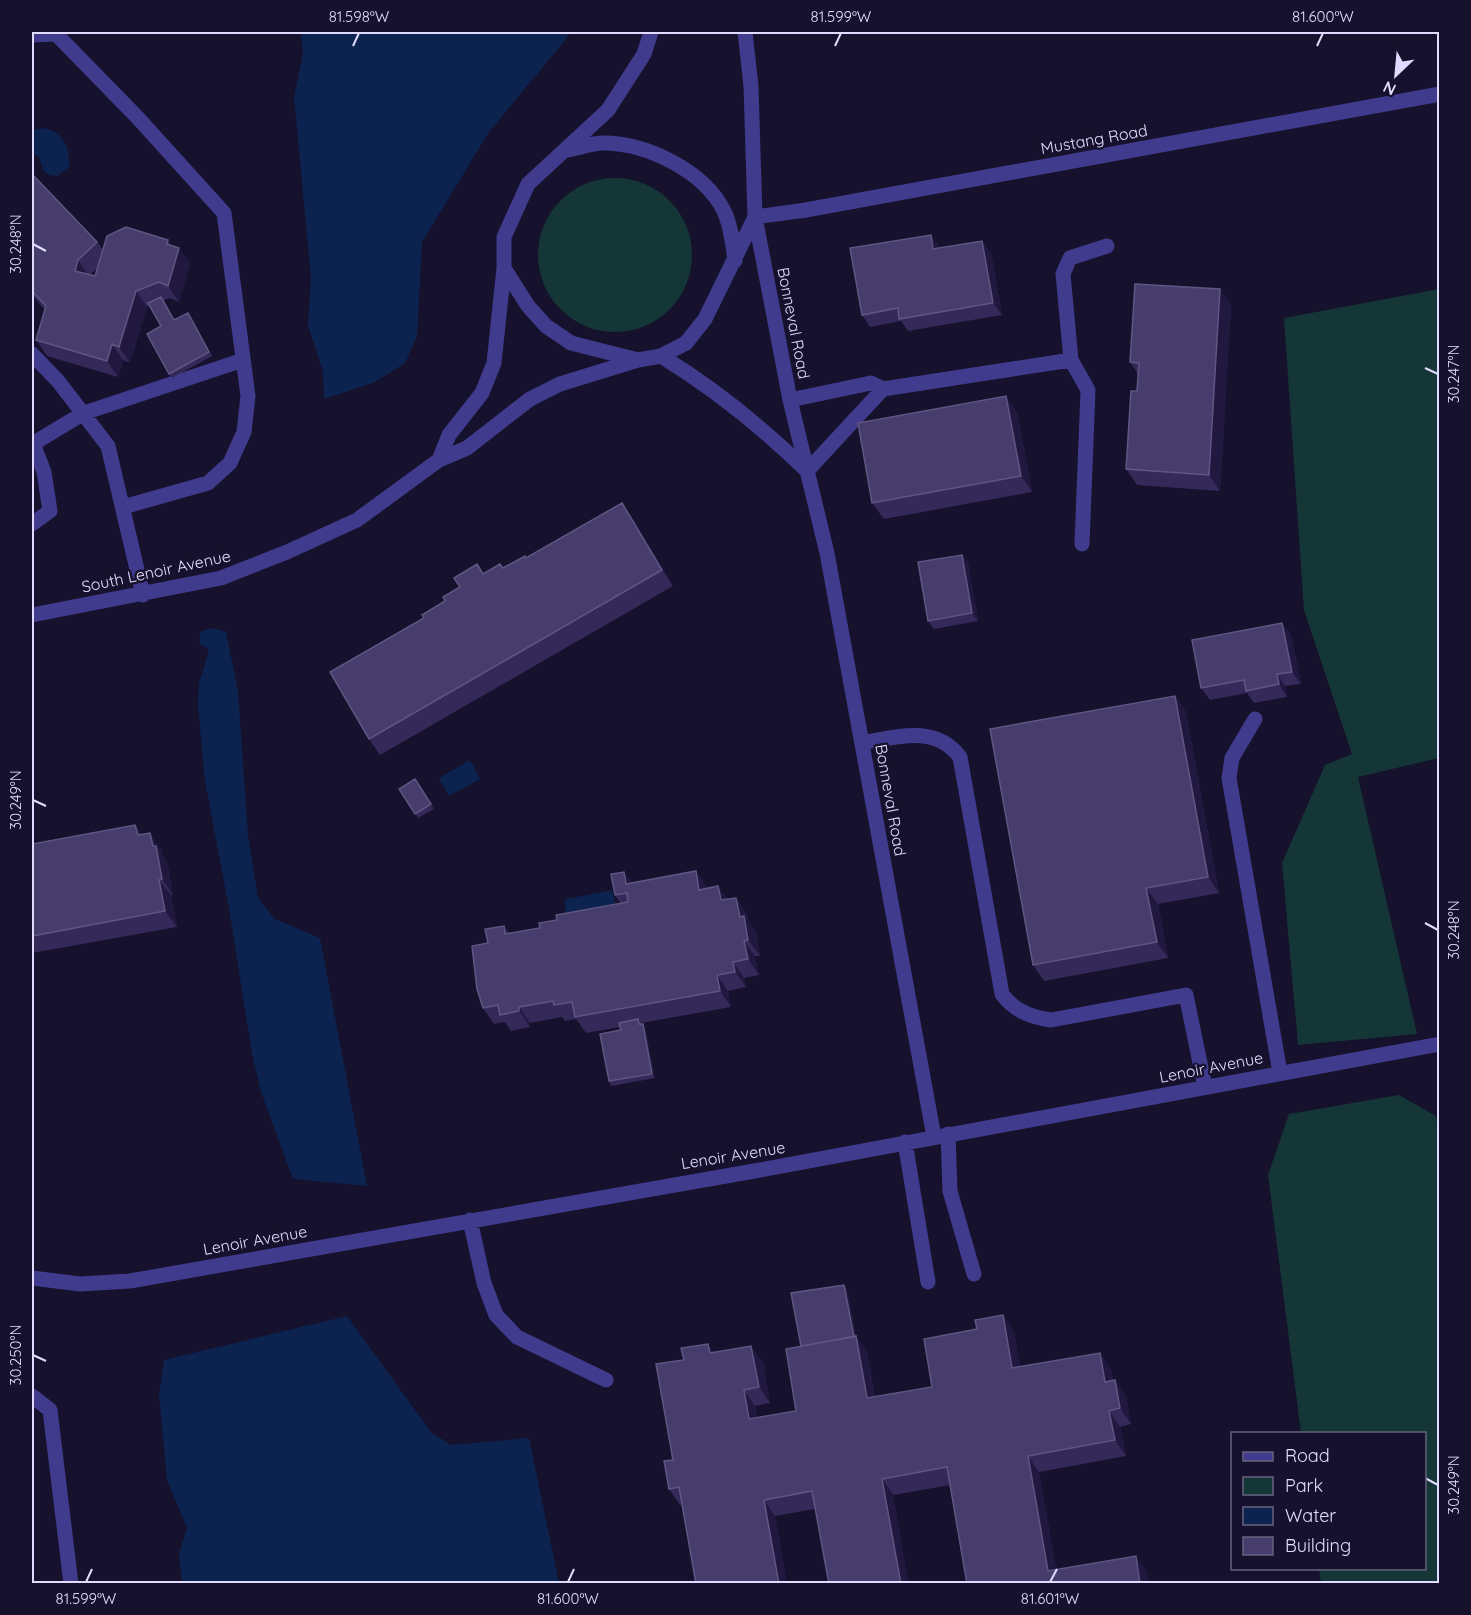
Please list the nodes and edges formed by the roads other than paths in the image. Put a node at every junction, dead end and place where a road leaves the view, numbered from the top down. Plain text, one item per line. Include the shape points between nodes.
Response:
1 (651, 32) edge
2 (745, 32) edge
3 (32, 35) edge
4 (1440, 94) edge
5 (567, 150) junction
6 (755, 217) junction
7 (1107, 246) dead end
8 (735, 261) junction
9 (504, 268) junction
10 (32, 354) edge
11 (661, 356) junction
12 (243, 360) junction
13 (638, 360) junction
14 (1071, 360) junction
15 (883, 389) junction
16 (790, 400) junction
17 (84, 413) junction
18 (33, 442) edge
19 (439, 460) junction
20 (807, 471) junction
21 (123, 507) junction
22 (32, 524) edge
23 (1082, 544) dead end
24 (143, 595) junction
25 (32, 615) edge
26 (1255, 719) dead end
27 (862, 743) junction
28 (1440, 1044) edge
29 (1280, 1073) junction
30 (1205, 1087) junction
31 (941, 1136) junction
32 (905, 1142) junction
33 (470, 1220) junction
34 (974, 1274) dead end
35 (32, 1278) edge
36 (928, 1282) dead end
37 (606, 1380) dead end
38 (32, 1396) edge
39 (71, 1584) edge

1 - 5 street via 644,54 608,110
2 - 6 street, Bonneval Road via 751,86
3 - 12 street via 56,34 224,213
4 - 6 street, Mustang Road
5 - 8 street via 602,143 636,146 692,176 714,195 724,212
5 - 9 street via 528,184 504,237
6 - 8 street, Bonneval Road
6 - 16 street, Bonneval Road
7 - 14 street via 1070,258 1063,274
8 - 11 street, Bonneval Road via 705,320 686,343
9 - 13 street, Bonneval Road via 528,306 571,343
9 - 19 street via 494,363 482,393 449,435
10 - 17 street
11 - 13 street, Bonneval Road
11 - 20 street via 710,386
12 - 17 street
12 - 21 street via 248,396 244,432 230,463 207,483
13 - 19 street, South Lenoir Avenue via 530,399 467,448
14 - 15 street
14 - 23 street via 1088,390
15 - 16 street via 871,383
15 - 20 street
16 - 20 street, Bonneval Road
17 - 18 street
17 - 21 street via 108,446
18 - 22 street via 45,472 50,511
19 - 24 street, South Lenoir Avenue via 357,520 287,552 221,578
20 - 27 street, Bonneval Road via 827,553
21 - 24 street
24 - 25 street, South Lenoir Avenue
26 - 29 street via 1232,758 1229,778
27 - 30 street via 922,734 944,741 960,757 1002,994 1008,1003 1029,1015 1051,1020 1186,995
27 - 31 street, Bonneval Road
28 - 29 street, Lenoir Avenue
29 - 30 street, Lenoir Avenue
30 - 31 street, Lenoir Avenue
31 - 32 street, Lenoir Avenue
31 - 34 street, Bonneval Road via 951,1191
32 - 33 street, Lenoir Avenue
32 - 36 street
33 - 35 street, Lenoir Avenue via 130,1281 80,1284
33 - 37 street via 484,1283 496,1315 517,1337
38 - 39 street via 50,1410

